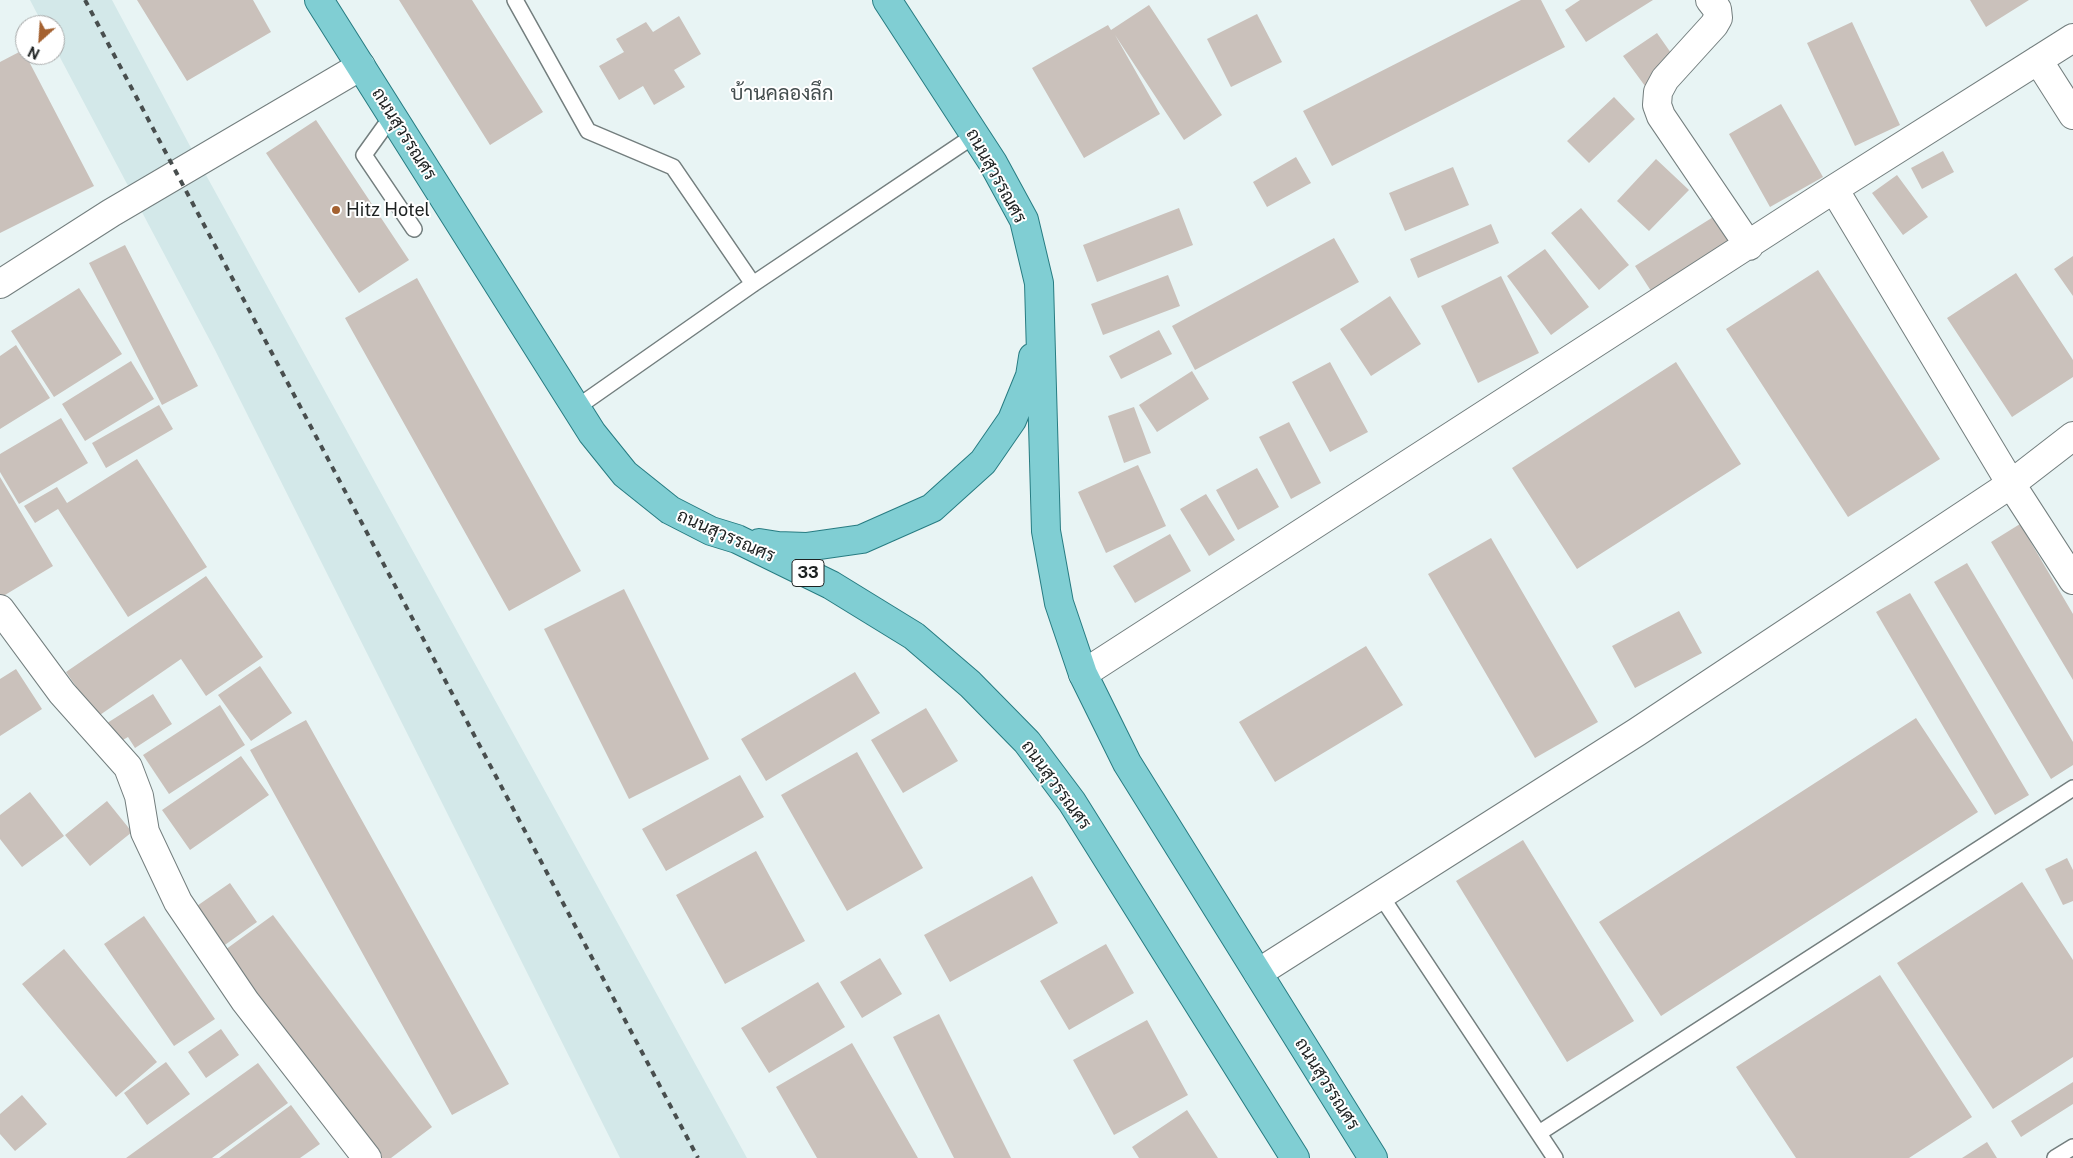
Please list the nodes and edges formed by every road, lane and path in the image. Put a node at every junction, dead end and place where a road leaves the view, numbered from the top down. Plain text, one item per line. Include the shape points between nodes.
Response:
1 (319, 0) edge
2 (515, 0) edge
3 (887, 0) edge
4 (1710, 0) edge
5 (2073, 38) edge
6 (2038, 60) junction
7 (361, 66) junction
8 (2073, 115) edge
9 (392, 116) junction
10 (975, 135) junction
11 (1834, 189) junction
12 (414, 230) dead end
13 (1749, 246) junction
14 (0, 284) edge
15 (752, 284) junction
16 (1040, 313) junction
17 (576, 408) junction
18 (2073, 436) edge
19 (2011, 484) junction
20 (737, 540) junction
21 (2073, 580) edge
22 (0, 609) edge
23 (1083, 674) junction
24 (2073, 788) edge
25 (1380, 896) junction
26 (1258, 974) junction
27 (1539, 1133) junction
28 (2073, 1147) edge
29 (367, 1158) edge
30 (1295, 1158) edge
31 (1373, 1158) edge
32 (1555, 1158) edge
33 (2055, 1158) edge

1 - 7 main road, ถนนสุวรรณศร / 33
2 - 15 lane via 588,131 673,167
3 - 10 main road, ถนนสุวรรณศร
4 - 13 street via 1717,9 1718,18 1666,79 1658,92 1657,105 1661,116
5 - 6 street
6 - 8 street
6 - 11 street
7 - 9 main road, ถนนสุวรรณศร / 33
7 - 14 street via 111,213
9 - 12 lane via 364,155
9 - 17 main road, ถนนสุวรรณศร / 33
10 - 15 lane
10 - 16 main road, ถนนสุวรรณศร via 1024,220 1039,283
11 - 13 street
11 - 19 street
13 - 23 street
15 - 17 lane
16 - 20 main road via 1030,376 1012,420 984,462 932,508 862,539 806,547
16 - 23 main road, ถนนสุวรรณศร via 1046,531 1058,603
17 - 20 main road, ถนนสุวรรณศร / 33 via 624,474 670,510
18 - 19 street
19 - 21 street
19 - 25 street via 1637,732
20 - 30 main road, ถนนสุวรรณศร / 33 via 831,585 914,636 970,684 1027,742 1072,802
22 - 29 street via 62,693 128,767 139,796 145,832 178,902 245,1001
23 - 26 main road, ถนนสุวรรณศร via 1127,763
24 - 27 lane
25 - 26 street
25 - 27 lane
26 - 31 main road, ถนนสุวรรณศร
27 - 32 lane
28 - 33 lane

